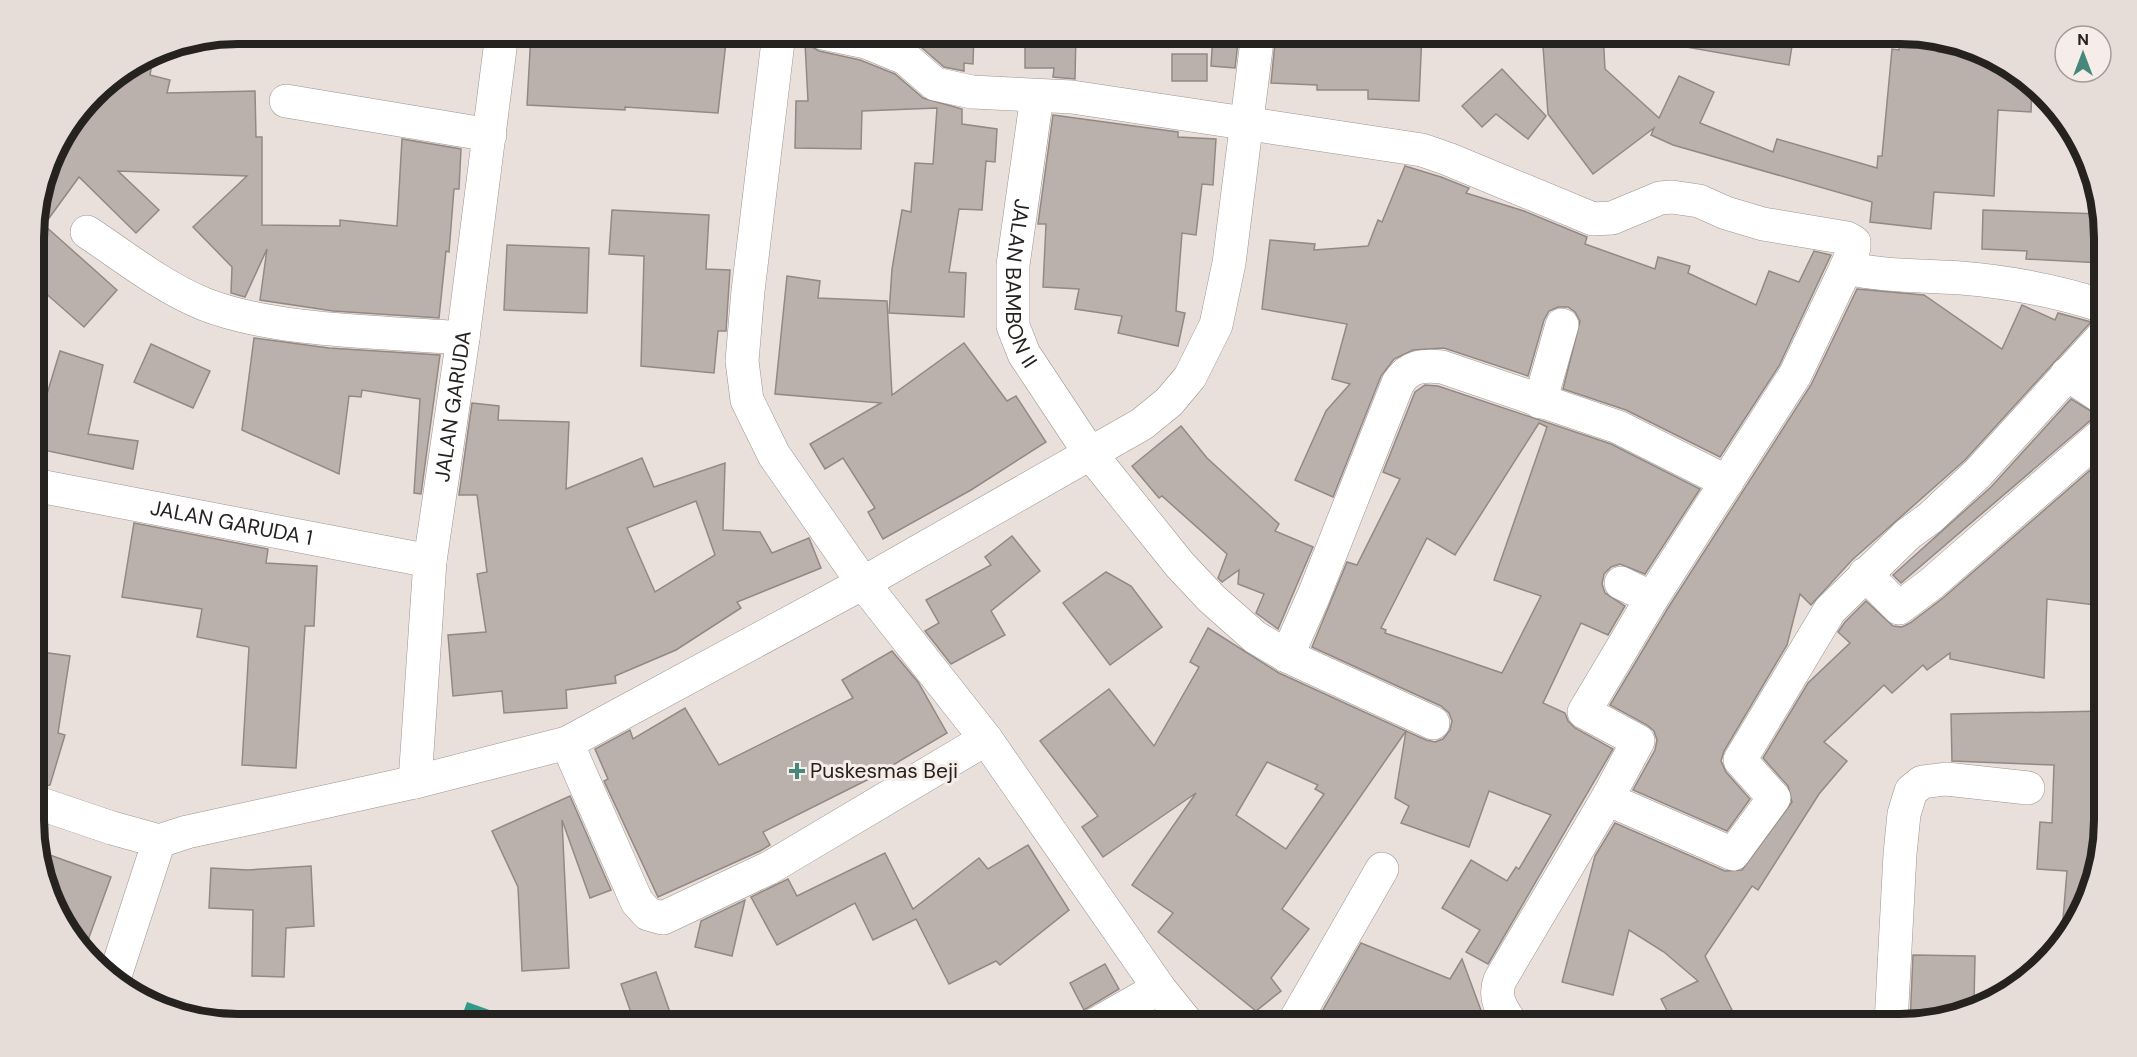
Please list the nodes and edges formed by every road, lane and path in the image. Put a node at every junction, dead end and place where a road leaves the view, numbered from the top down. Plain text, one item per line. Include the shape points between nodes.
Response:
1 (501, 44) edge
2 (778, 44) edge
3 (871, 44) edge
4 (1256, 44) edge
5 (1037, 96) junction
6 (286, 101) dead end
7 (1245, 122) junction
8 (490, 135) junction
9 (87, 232) dead end
10 (1846, 268) junction
11 (2094, 303) edge
12 (1562, 325) dead end
13 (463, 338) junction
14 (2094, 346) edge
15 (2067, 374) junction
16 (2094, 392) edge
17 (1540, 402) junction
18 (2094, 443) edge
19 (1089, 452) junction
20 (1727, 483) junction
21 (44, 487) edge
22 (430, 561) junction
23 (1865, 574) junction
24 (863, 583) junction
25 (1621, 583) dead end
26 (1652, 598) junction
27 (1287, 656) junction
28 (1433, 723) dead end
29 (986, 739) junction
30 (567, 742) junction
31 (415, 782) junction
32 (2028, 788) dead end
33 (1607, 799) junction
34 (44, 805) edge
35 (159, 841) junction
36 (1382, 869) dead end
37 (117, 970) edge
38 (1159, 988) junction
39 (1114, 1013) edge
40 (1179, 1013) edge
41 (1299, 1013) edge
42 (1505, 1013) edge
43 (1892, 1013) edge

1 - 8 street, JALAN GARUDA
2 - 24 street via 748,291 742,380 757,425 774,455
3 - 5 street via 905,58 935,84 972,92
4 - 7 street
5 - 7 street via 1072,97
5 - 19 street, JALAN BAMBON II via 1013,265 1013,326 1024,354
6 - 8 street
7 - 10 street via 1422,150 1593,219 1612,218 1660,198 1700,201 1763,224 1852,240 1854,248
7 - 19 street via 1223,296 1204,351 1190,377 1169,402 1142,424
8 - 13 street, JALAN GARUDA
9 - 13 street via 186,296 230,312 314,326
10 - 11 street via 1901,277 2003,282
10 - 20 street via 1795,375
12 - 17 street
13 - 22 street, JALAN GARUDA
14 - 15 street
15 - 16 street
15 - 23 street via 1978,472
17 - 20 street via 1618,427
17 - 27 street via 1442,367 1419,366 1404,375
18 - 23 street via 1899,608
19 - 24 street
19 - 27 street, JALAN BAMBON II via 1212,599 1255,637
20 - 26 street
21 - 22 street, JALAN GARUDA 1
22 - 31 street, JALAN GARUDA
23 - 33 street via 1830,610 1740,760 1774,798 1732,854
24 - 29 street
24 - 30 street
25 - 26 street
26 - 33 street via 1584,712 1638,741
27 - 28 street, JALAN BAMBON II
29 - 30 street via 769,868 663,918 648,914 638,902
29 - 38 street
30 - 31 street
31 - 35 street via 265,813
32 - 43 street via 1946,779 1922,782 1911,791 1900,854
33 - 42 street via 1500,981 1496,990
34 - 35 street
35 - 37 street
36 - 41 street
38 - 39 street
38 - 40 street

